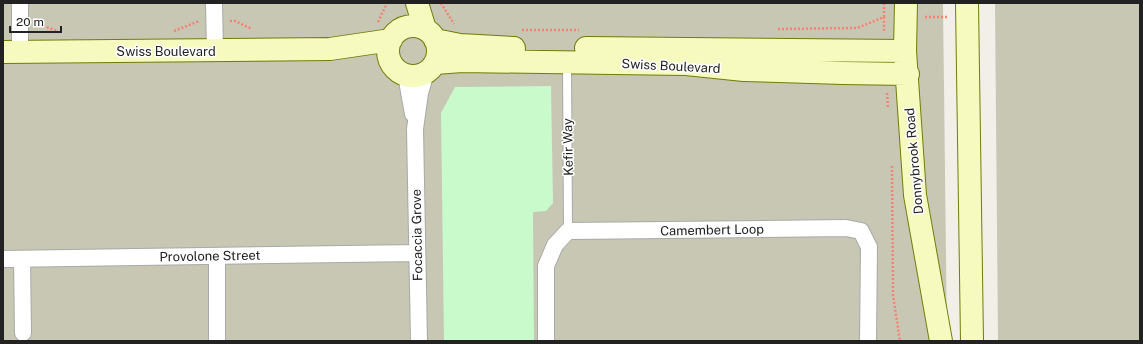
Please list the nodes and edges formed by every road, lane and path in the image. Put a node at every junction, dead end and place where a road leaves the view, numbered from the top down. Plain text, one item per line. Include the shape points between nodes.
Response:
1 (20, 3) edge
2 (214, 3) edge
3 (388, 3) edge
4 (410, 3) edge
5 (416, 3) edge
6 (440, 3) edge
7 (884, 3) edge
8 (906, 10) edge
9 (967, 10) edge
10 (384, 12) dead end
11 (884, 17) junction
12 (450, 18) dead end
13 (397, 34) junction
14 (430, 35) junction
15 (214, 50) junction
16 (330, 50) junction
17 (895, 51) junction
18 (12, 52) edge
19 (567, 62) junction
20 (415, 68) junction
21 (886, 74) junction
22 (908, 74) junction
23 (888, 109) dead end
24 (892, 160) dead end
25 (568, 231) junction
26 (417, 253) junction
27 (217, 256) junction
28 (3, 259) edge
29 (22, 259) junction
30 (23, 333) dead end
31 (217, 341) edge
32 (419, 341) edge
33 (546, 341) edge
34 (868, 341) edge
35 (900, 341) edge
36 (941, 341) edge
37 (972, 341) edge

1 - 18 street
2 - 15 street
3 - 10 path
4 - 13 street
5 - 14 street
6 - 12 path
7 - 11 path
8 - 9 path
8 - 11 path
8 - 17 street, Donnybrook Road
9 - 37 street
11 - 17 path
13 - 14 street via 410,26 418,26
13 - 16 street, Swiss Boulevard
13 - 20 street via 388,48 389,57
14 - 17 street, Swiss Boulevard via 460,45 521,48
14 - 20 street via 438,48 438,55
15 - 16 street, Swiss Boulevard
15 - 18 street, Swiss Boulevard
16 - 20 street, Swiss Boulevard
17 - 22 street, Donnybrook Road
19 - 20 street, Swiss Boulevard via 462,61
19 - 21 street, Swiss Boulevard via 686,64 744,70
19 - 25 lane, Kefir Way
20 - 26 street, Focaccia Grove via 420,93 415,129
21 - 22 street, Swiss Boulevard
21 - 23 path
22 - 36 street, Donnybrook Road via 915,195
24 - 35 path via 893,295
25 - 33 street via 555,245 546,266
25 - 34 street, Camembert Loop via 846,228 861,231 869,247
26 - 27 street, Provolone Street
26 - 32 street, Focaccia Grove
27 - 29 street, Provolone Street
27 - 31 street
28 - 29 street, Provolone Street
29 - 30 street

